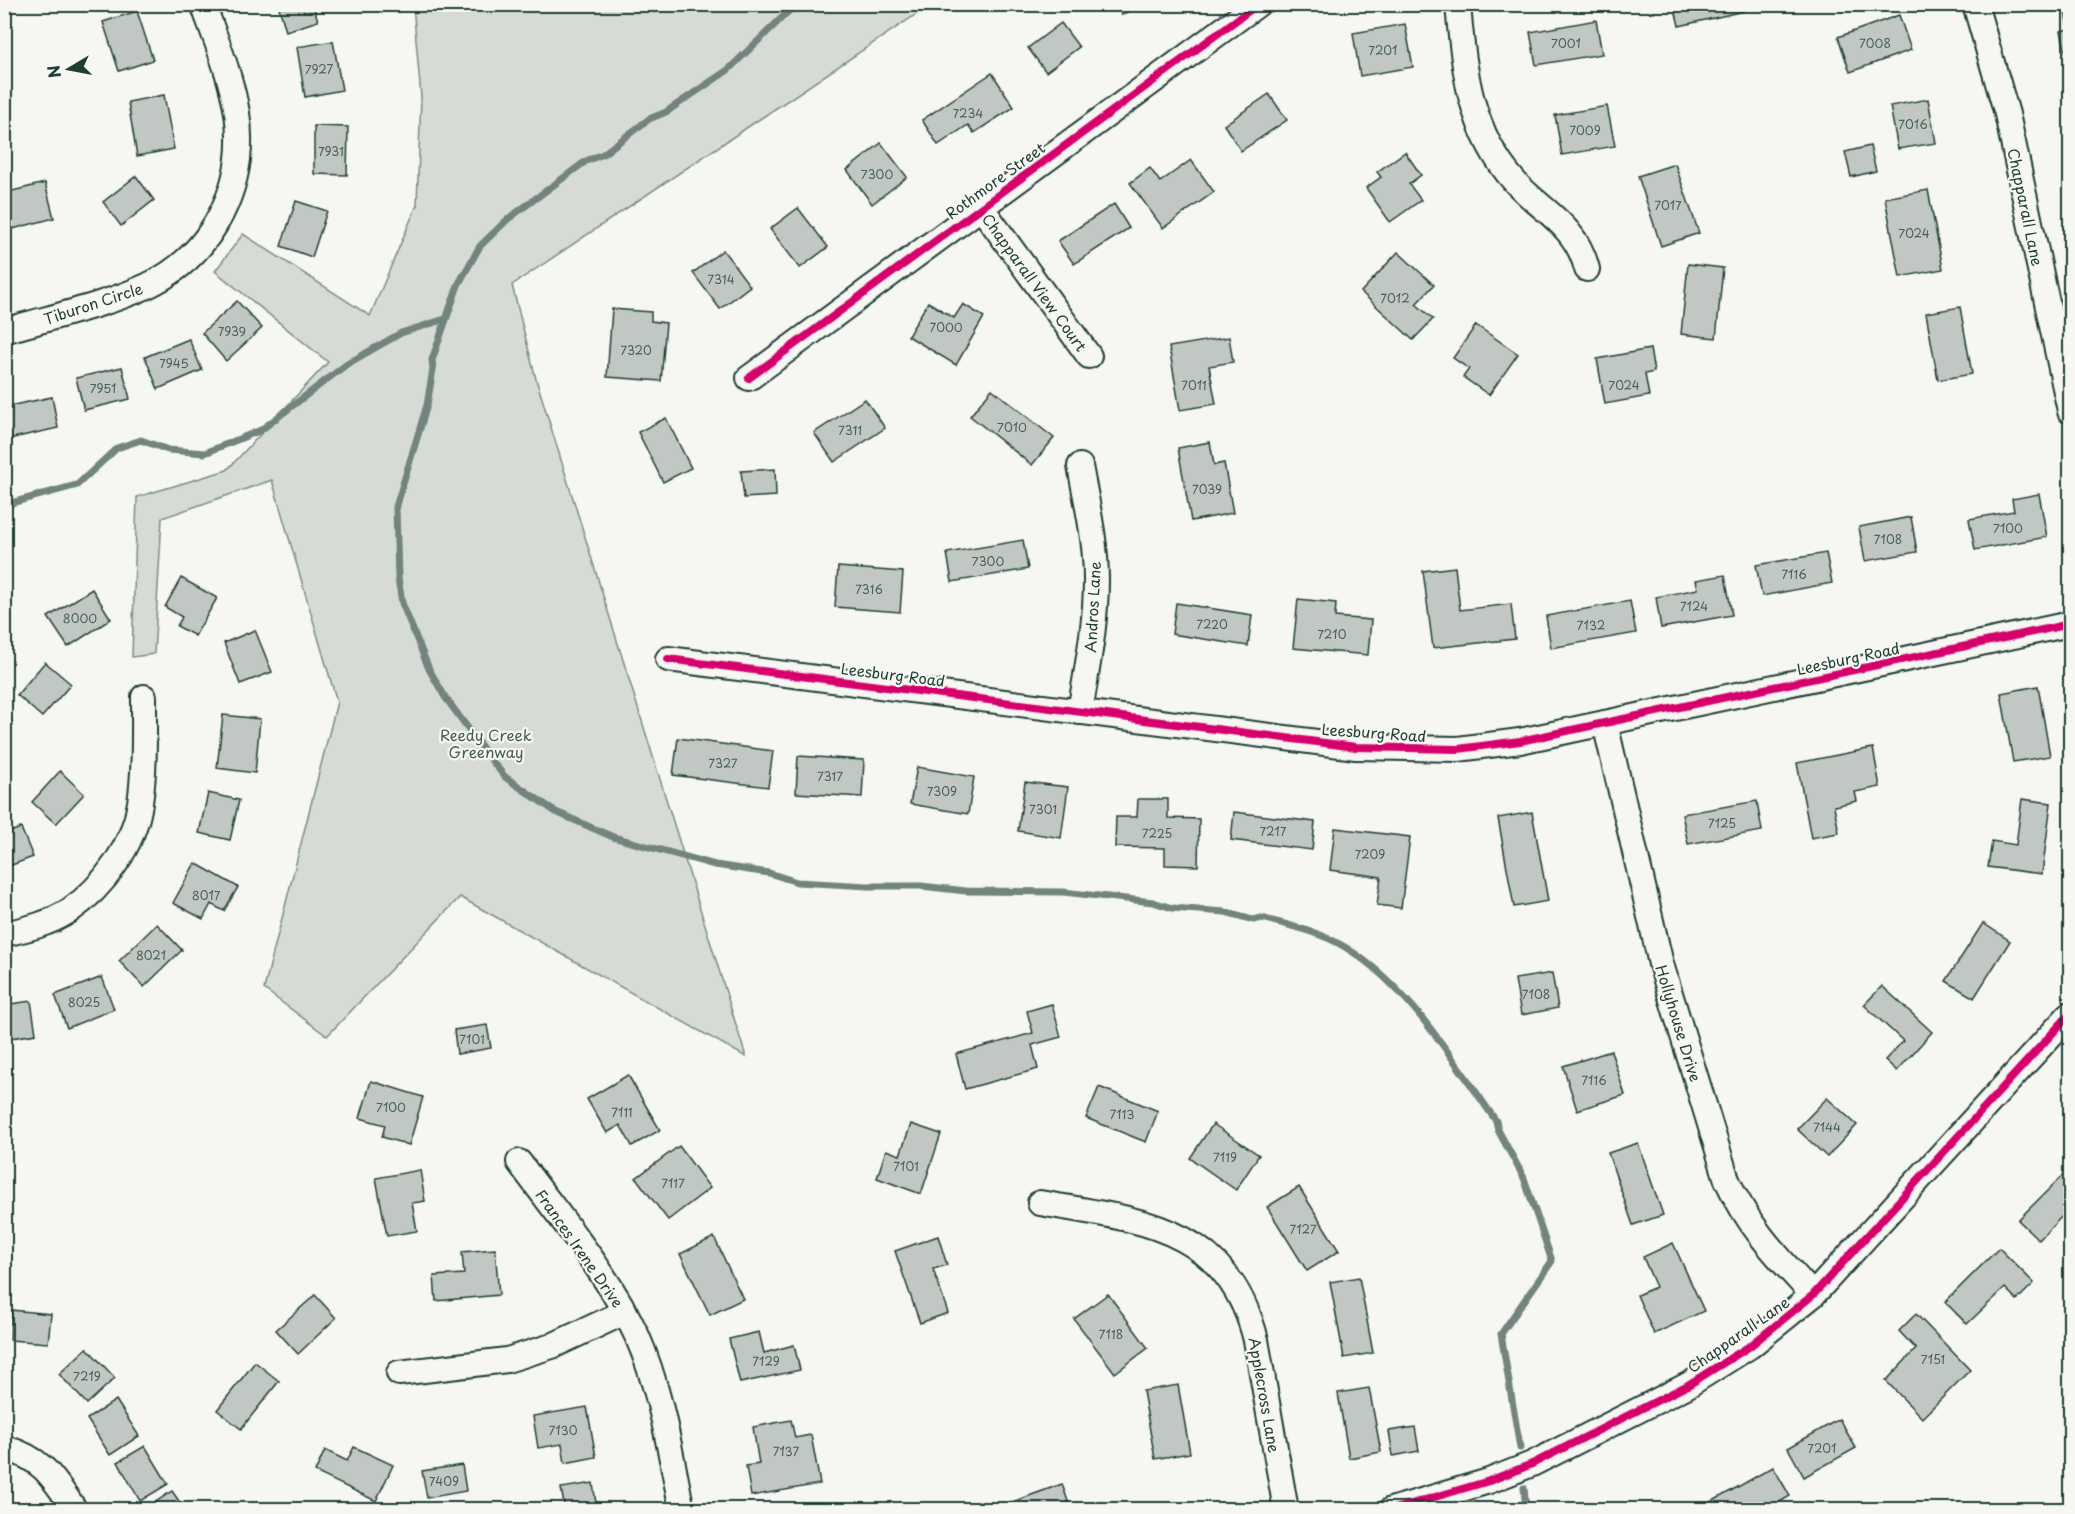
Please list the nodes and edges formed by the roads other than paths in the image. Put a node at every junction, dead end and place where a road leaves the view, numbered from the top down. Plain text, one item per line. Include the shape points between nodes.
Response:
1 (203, 4) edge
2 (1258, 4) edge
3 (1458, 4) edge
4 (1975, 4) edge
5 (981, 207) junction
6 (1587, 269) dead end
7 (4, 332) edge
8 (1089, 356) dead end
9 (749, 378) dead end
10 (2070, 411) edge
11 (1080, 466) dead end
12 (2070, 624) edge
13 (668, 659) dead end
14 (144, 697) dead end
15 (1080, 712) junction
16 (1605, 723) junction
17 (4, 934) edge
18 (2070, 1014) edge
19 (519, 1162) dead end
20 (1040, 1203) dead end
21 (1813, 1295) junction
22 (625, 1312) junction
23 (399, 1373) dead end
24 (5, 1448) edge
25 (75, 1509) edge
26 (682, 1509) edge
27 (1286, 1509) edge
28 (1391, 1509) edge

1 - 7 street, Tiburon Circle via 232,86 239,128 233,186 210,236 184,262 149,285
2 - 5 street, Rothmore Street
3 - 6 street via 1468,94 1488,141 1514,181 1575,237
4 - 10 street, Chapparall Lane via 2007,114
5 - 8 street, Chapparall View Court
5 - 9 street, Rothmore Street
11 - 15 street, Andros Lane via 1096,581
12 - 16 street, Leesburg Road
13 - 15 street, Leesburg Road
14 - 17 street via 140,803 131,835 115,864 94,890 68,911 38,926
15 - 16 street, Leesburg Road via 1356,747 1422,750 1520,741
16 - 21 street, Hollyhouse Drive via 1661,964 1727,1180 1741,1211 1761,1239
18 - 21 street, Chapparall Lane
19 - 22 street, Frances Irene Drive via 602,1274
20 - 27 street, Applecross Lane via 1136,1220 1170,1231 1205,1253 1228,1278 1254,1332
21 - 28 street, Chapparall Lane via 1750,1346 1688,1385 1532,1464 1489,1481
22 - 23 street via 552,1346 507,1360
22 - 26 street, Frances Irene Drive via 647,1362
24 - 25 street via 26,1454 45,1467

